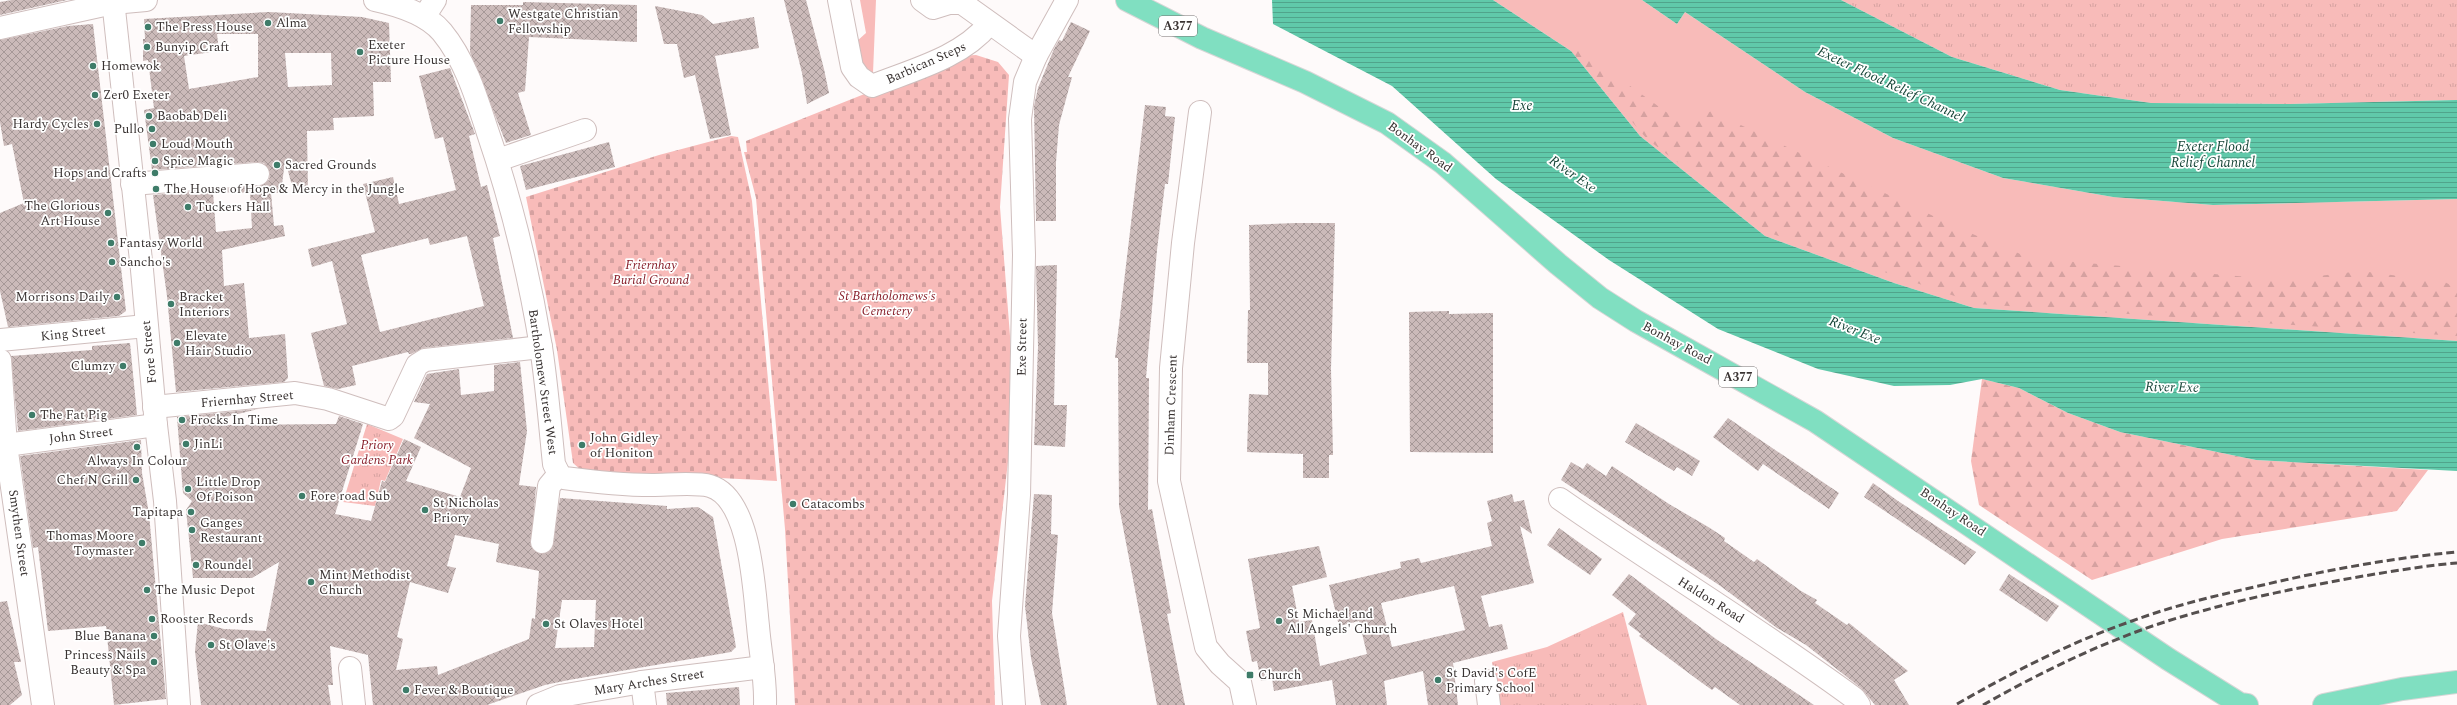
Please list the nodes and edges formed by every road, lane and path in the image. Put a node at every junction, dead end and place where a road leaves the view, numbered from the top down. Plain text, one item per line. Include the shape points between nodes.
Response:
1 (146, 0) edge
2 (375, 0) edge
3 (839, 0) edge
4 (922, 0) edge
5 (1067, 0) edge
6 (1127, 0) edge
7 (113, 2) edge
8 (430, 9) edge
9 (989, 24) junction
10 (0, 28) edge
11 (1036, 56) junction
12 (1200, 112) dead end
13 (585, 130) dead end
14 (498, 160) junction
15 (258, 174) dead end
16 (132, 184) junction
17 (146, 326) junction
18 (0, 340) edge
19 (541, 347) junction
20 (0, 360) edge
21 (155, 416) junction
22 (6, 445) junction
23 (559, 474) junction
24 (1560, 499) dead end
25 (542, 542) dead end
26 (763, 667) junction
27 (350, 668) dead end
28 (1486, 681) dead end
29 (642, 682) junction
30 (2457, 682) edge
31 (43, 705) edge
32 (179, 705) edge
33 (354, 705) edge
34 (538, 705) edge
35 (645, 705) edge
36 (764, 705) edge
37 (1014, 705) edge
38 (1245, 705) edge
39 (1489, 705) edge
40 (1859, 705) edge
41 (2247, 705) edge
42 (2324, 705) edge

1 - 7 street
2 - 8 street, Bartholomew Street West
3 - 9 street, Barbican Steps via 852,66 860,77 872,86 962,49 979,36
4 - 9 street via 933,8 949,3 962,3
5 - 11 street, Exe Street
6 - 41 highway, Bonhay Road / A377 via 1202,38 1305,82 1387,123 1443,163 1600,298 1636,321 1815,421 2168,660 2240,704
7 - 10 street
7 - 16 street, Fore Street
8 - 14 street, Bartholomew Street West via 459,58 475,94
9 - 11 street
11 - 37 street, Exe Street via 1025,82 1020,120 1024,255 1019,495 1009,636
12 - 38 street, Dinham Crescent via 1183,243 1171,368 1169,481 1206,647 1240,682
13 - 14 street
14 - 19 street, Bartholomew Street West via 526,272
15 - 16 street
16 - 17 street, Fore Street
17 - 18 street, King Street
17 - 21 street, Fore Street
19 - 21 street, Friernhay Street via 425,360 417,365 394,416 389,419 328,399 294,393
19 - 23 street, Bartholomew Street West via 554,464
20 - 22 street, Smythen Street
21 - 22 street, John Street
21 - 32 street, Fore Street via 166,501
22 - 31 street, Smythen Street
23 - 25 street via 549,486
23 - 26 street via 571,478 630,485 709,486 723,492 737,514 746,541
24 - 40 street, Haldon Road via 1640,555 1791,652 1854,698
26 - 29 street, Mary Arches Street
26 - 36 street
27 - 33 street
28 - 39 street
29 - 34 street, Mary Arches Street via 560,696 551,702
29 - 35 street
30 - 42 highway via 2402,689

